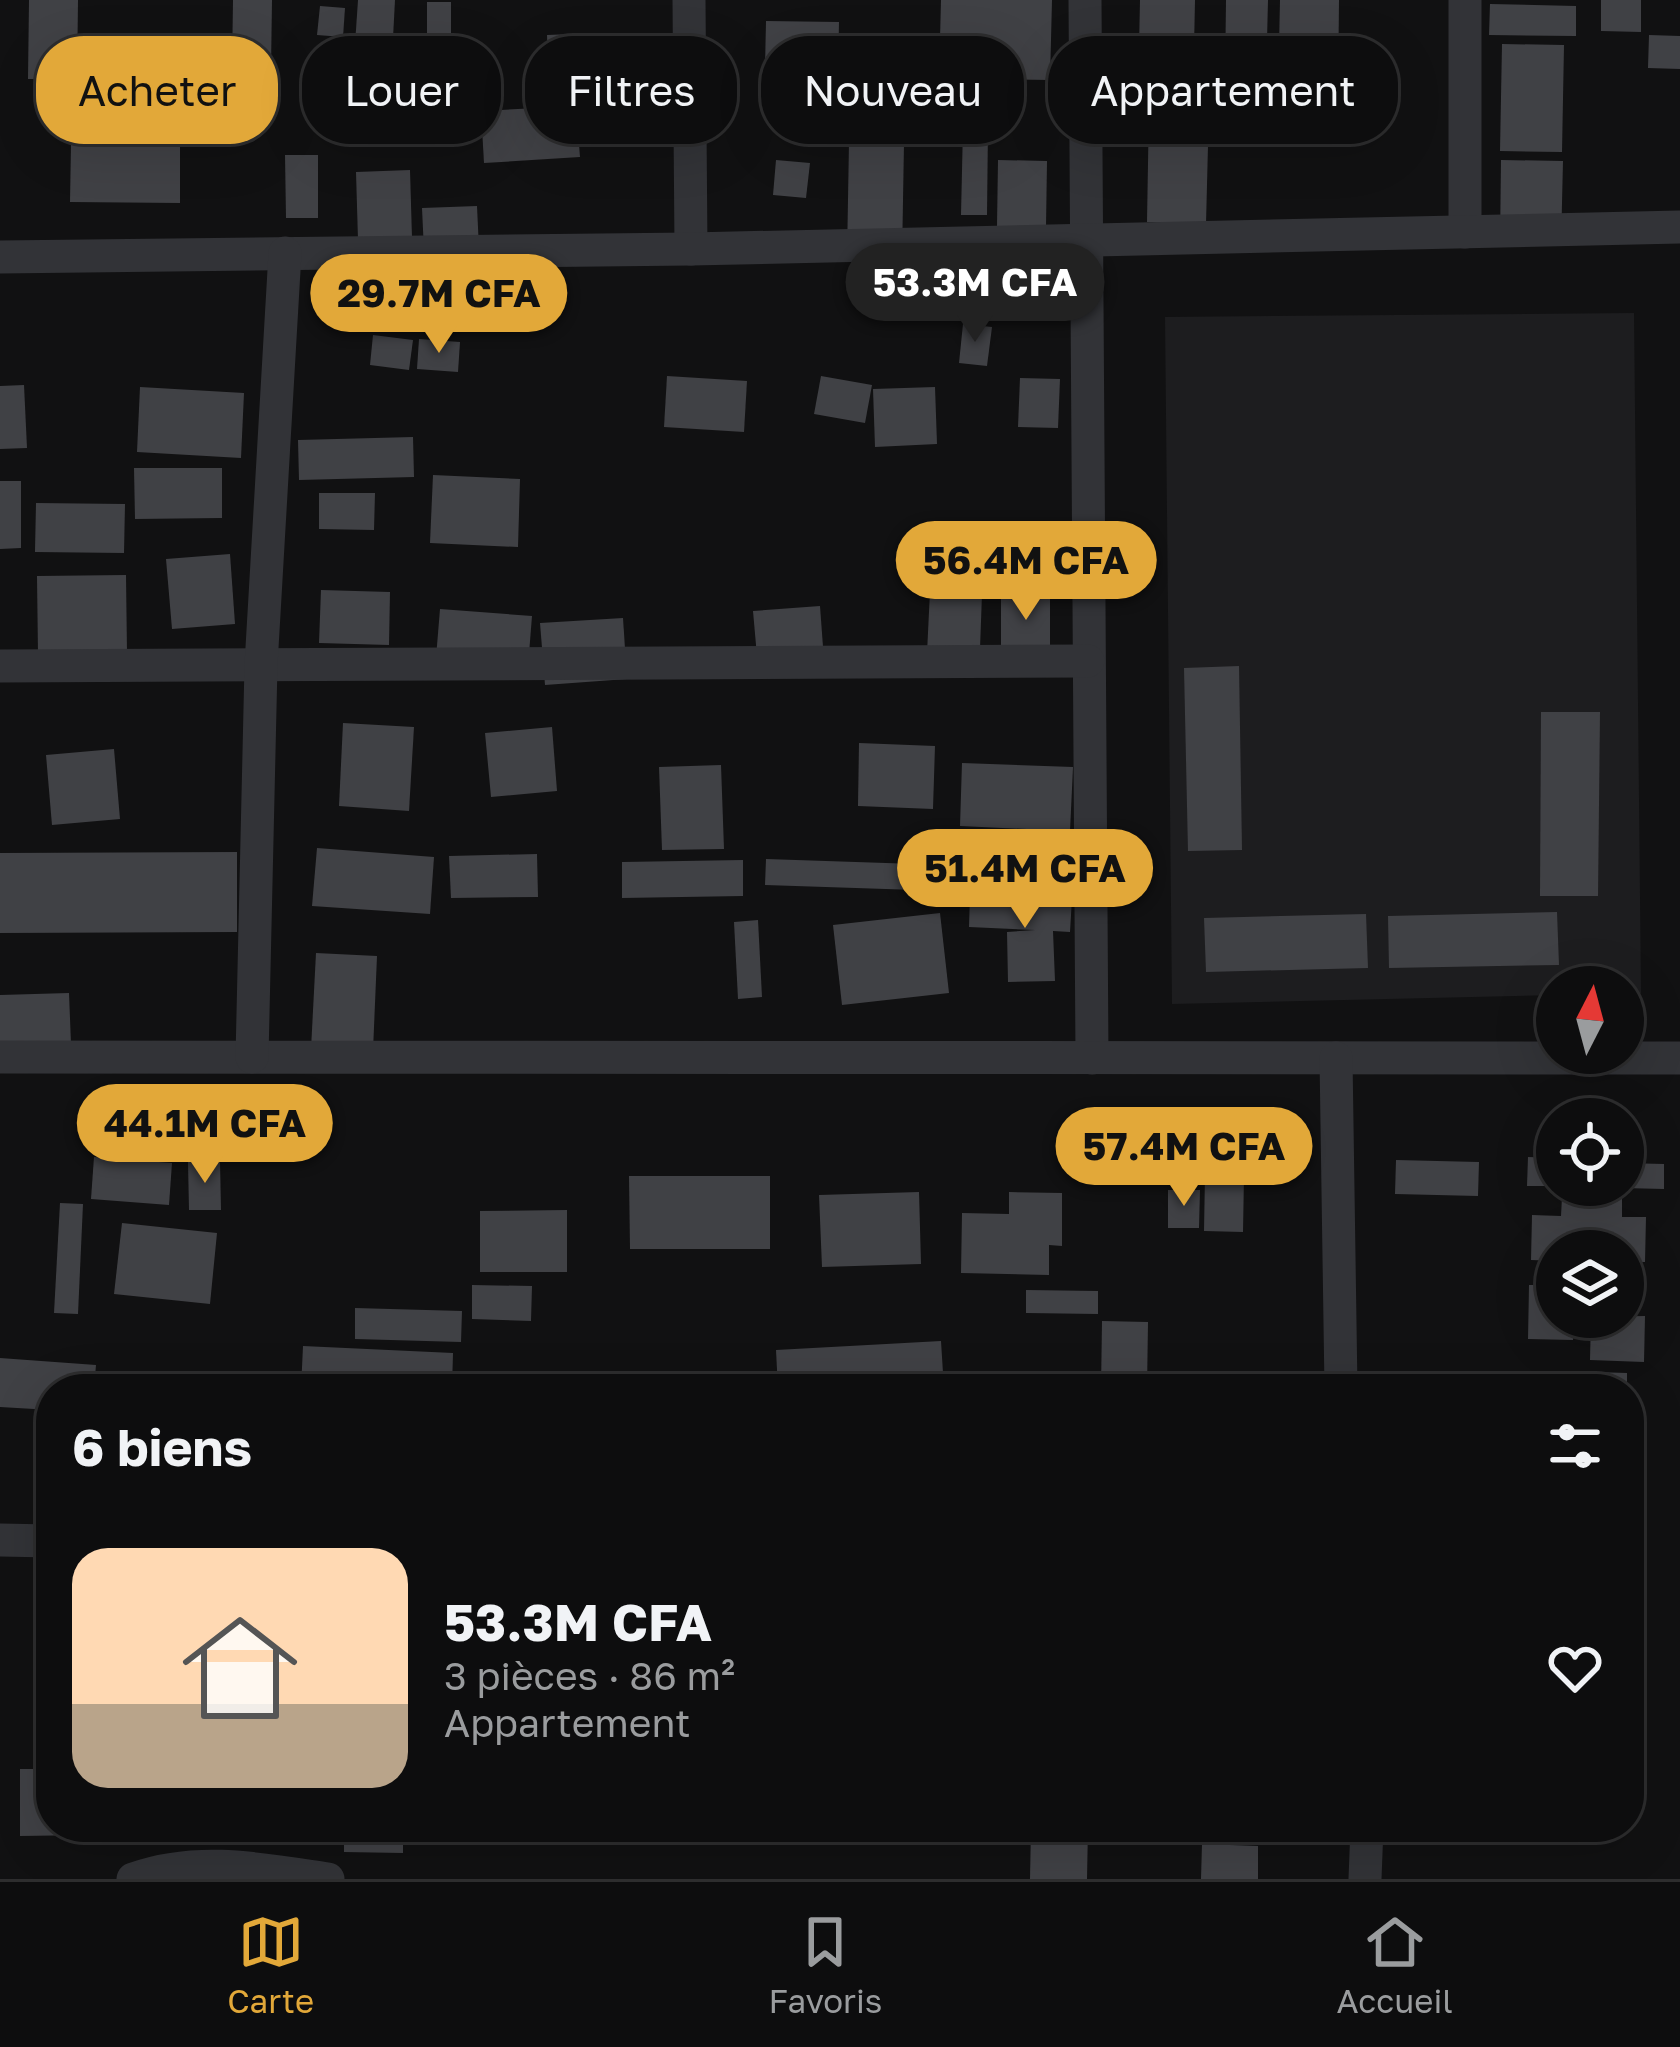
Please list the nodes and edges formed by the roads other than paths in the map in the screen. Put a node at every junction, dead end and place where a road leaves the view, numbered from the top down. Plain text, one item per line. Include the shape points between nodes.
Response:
1 (689, 0) edge
2 (1085, 0) edge
3 (1465, 0) edge
4 (1680, 227) edge
5 (1465, 232) junction
6 (1086, 240) junction
7 (692, 248) junction
8 (285, 253) junction
9 (0, 257) edge
10 (1088, 661) junction
11 (261, 664) junction
12 (0, 666) edge
13 (0, 1057) edge
14 (252, 1057) junction
15 (1092, 1058) junction
16 (1336, 1058) junction
17 (1680, 1058) edge
18 (1341, 1374) edge
19 (0, 1540) edge
20 (36, 1541) edge
21 (1366, 1842) edge
22 (133, 1879) edge
23 (328, 1879) edge
24 (1365, 1879) edge

1 - 7 street
2 - 6 street
3 - 5 street
4 - 5 street
5 - 6 street
6 - 7 street
6 - 10 street
7 - 8 street
8 - 9 street
8 - 11 street
10 - 11 street
10 - 15 street
11 - 12 street
11 - 14 street
13 - 14 street
14 - 15 street
15 - 16 street
16 - 17 street
16 - 18 street
19 - 20 street
21 - 24 street
22 - 23 street via 230,1864

